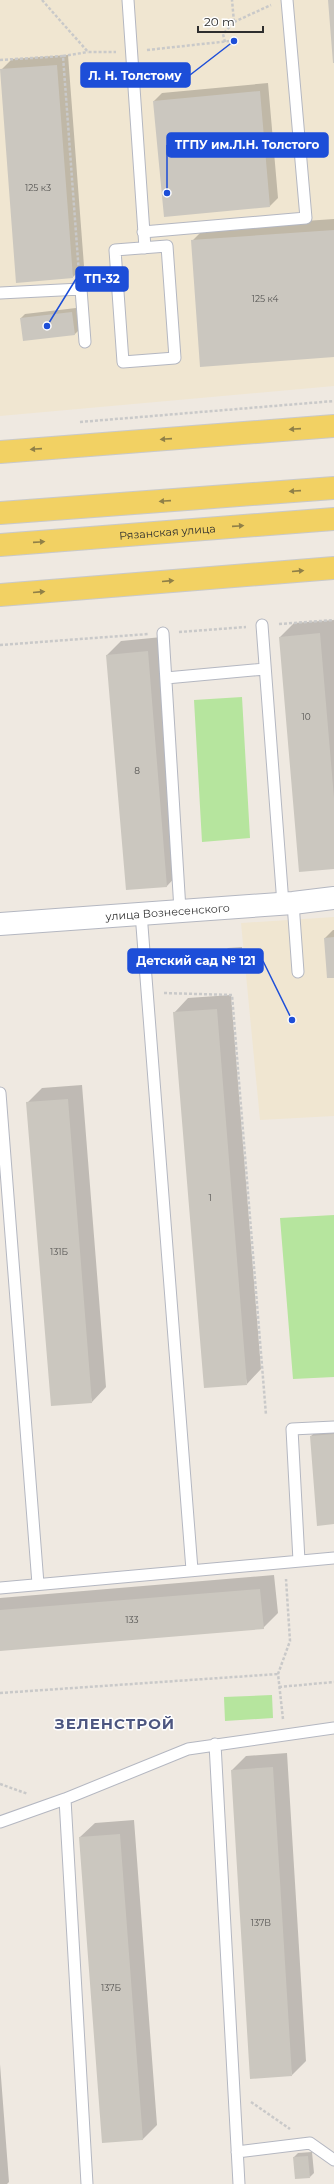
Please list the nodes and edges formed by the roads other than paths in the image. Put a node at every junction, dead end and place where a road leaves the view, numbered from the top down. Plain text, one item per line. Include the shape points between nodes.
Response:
1 (128, 0) edge
2 (286, 0) edge
3 (144, 232) junction
4 (145, 248) junction
5 (0, 293) edge
6 (85, 342) dead end
7 (334, 426) edge
8 (0, 452) edge
9 (334, 488) edge
10 (0, 513) edge
11 (334, 519) edge
12 (0, 545) edge
13 (334, 568) edge
14 (0, 595) edge
15 (262, 625) dead end
16 (163, 633) dead end
17 (265, 669) junction
18 (166, 678) junction
19 (334, 898) edge
20 (288, 904) junction
21 (180, 910) junction
22 (141, 913) junction
23 (0, 924) edge
24 (298, 972) dead end
25 (0, 1093) edge
26 (334, 1426) edge
27 (334, 1558) edge
28 (299, 1561) junction
29 (192, 1570) junction
30 (38, 1584) junction
31 (0, 1588) edge
32 (334, 1728) edge
33 (215, 1744) junction
34 (65, 1799) junction
35 (0, 1822) edge
36 (237, 2152) junction
37 (334, 2160) edge
38 (87, 2184) edge
39 (239, 2184) edge

1 - 3 lane
2 - 3 lane via 306,218
3 - 4 lane
4 - 4 lane via 115,250 123,362 175,358 167,246
5 - 6 lane via 81,289
7 -> 8 main road
9 -> 10 main road
12 -> 11 main road, Рязанская улица
14 -> 13 main road
15 - 17 lane
16 - 18 lane
17 - 18 lane
17 - 20 lane
18 - 21 lane
19 - 20 street, улица Вознесенского
20 - 21 street, улица Вознесенского
20 - 24 lane
21 - 22 street, улица Вознесенского
22 - 23 street, улица Вознесенского
22 - 29 lane
25 - 30 lane
26 - 28 lane via 292,1429
27 - 28 lane
28 - 29 lane
29 - 30 lane
30 - 31 lane
32 - 33 lane
33 - 34 lane via 188,1750
33 - 36 lane
34 - 35 lane
34 - 38 lane
36 - 37 lane via 310,2143
36 - 39 lane

